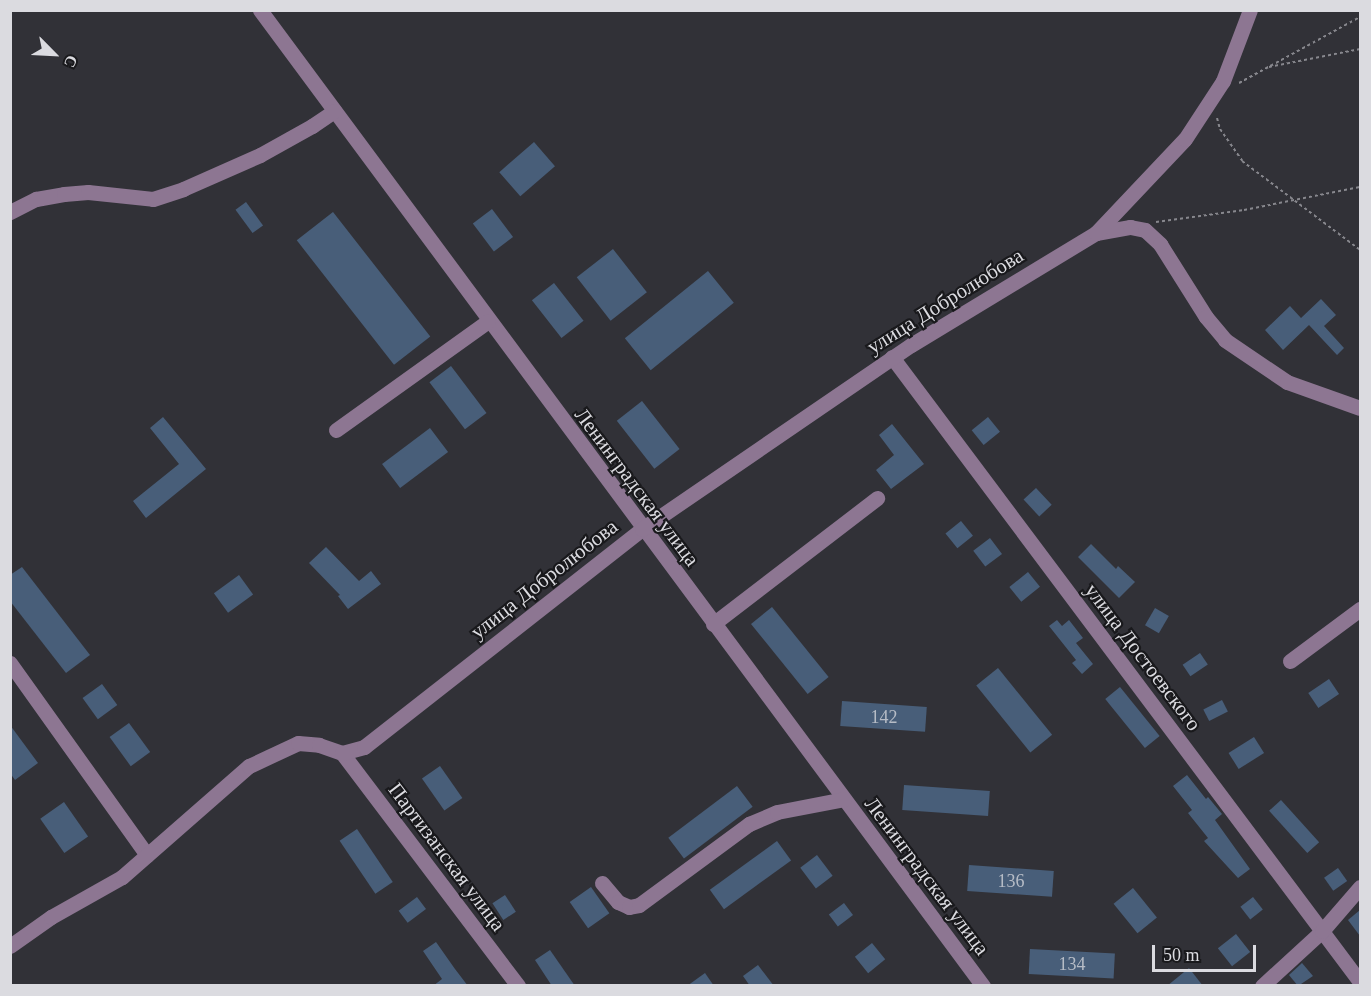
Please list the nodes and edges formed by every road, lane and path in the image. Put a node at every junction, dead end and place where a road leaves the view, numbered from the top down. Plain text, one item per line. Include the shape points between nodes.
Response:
1 (260, 10) edge
2 (1250, 10) edge
3 (1360, 17) edge
4 (1360, 49) edge
5 (1265, 68) junction
6 (1229, 83) junction
7 (1214, 96) junction
8 (334, 111) junction
9 (1360, 187) edge
10 (1294, 199) junction
11 (10, 213) edge
12 (1130, 227) junction
13 (1096, 233) junction
14 (1360, 250) edge
15 (488, 321) junction
16 (892, 357) junction
17 (1360, 408) edge
18 (336, 430) dead end
19 (877, 498) dead end
20 (642, 529) junction
21 (1360, 609) edge
22 (713, 624) junction
23 (1290, 661) dead end
24 (10, 663) edge
25 (342, 753) junction
26 (844, 799) junction
27 (147, 855) junction
28 (602, 883) dead end
29 (1360, 888) edge
30 (1322, 931) junction
31 (10, 946) edge
32 (1360, 982) edge
33 (518, 986) edge
34 (983, 986) edge
35 (1262, 986) edge

1 - 8 street, Ленинградская улица
2 - 6 street, улица Добролюбова
3 - 5 path
4 - 5 path
5 - 6 path
6 - 7 street, улица Добролюбова
7 - 10 path via 1220,129 1242,161
7 - 13 street, улица Добролюбова via 1185,139
8 - 11 street via 260,155 153,199 88,192 64,194 36,199
8 - 15 street, Ленинградская улица
9 - 10 path
10 - 12 path
10 - 14 path
12 - 13 street
12 - 17 street via 1144,230 1154,238 1206,317 1244,355 1287,382
13 - 16 street, улица Добролюбова
15 - 18 street
15 - 20 street, Ленинградская улица
16 - 20 street, улица Добролюбова
16 - 30 street, улица Достоевского
19 - 22 street
20 - 22 street, Ленинградская улица
20 - 25 street, улица Добролюбова via 364,747
21 - 23 street
22 - 26 street, Ленинградская улица
24 - 27 street
25 - 27 street via 298,743 249,766
25 - 33 street, Партизанская улица
26 - 28 street via 777,812 749,824 639,905 629,907 618,902
26 - 34 street, Ленинградская улица
27 - 31 street via 122,877 51,917
29 - 30 street
30 - 32 street, улица Достоевского
30 - 35 street

